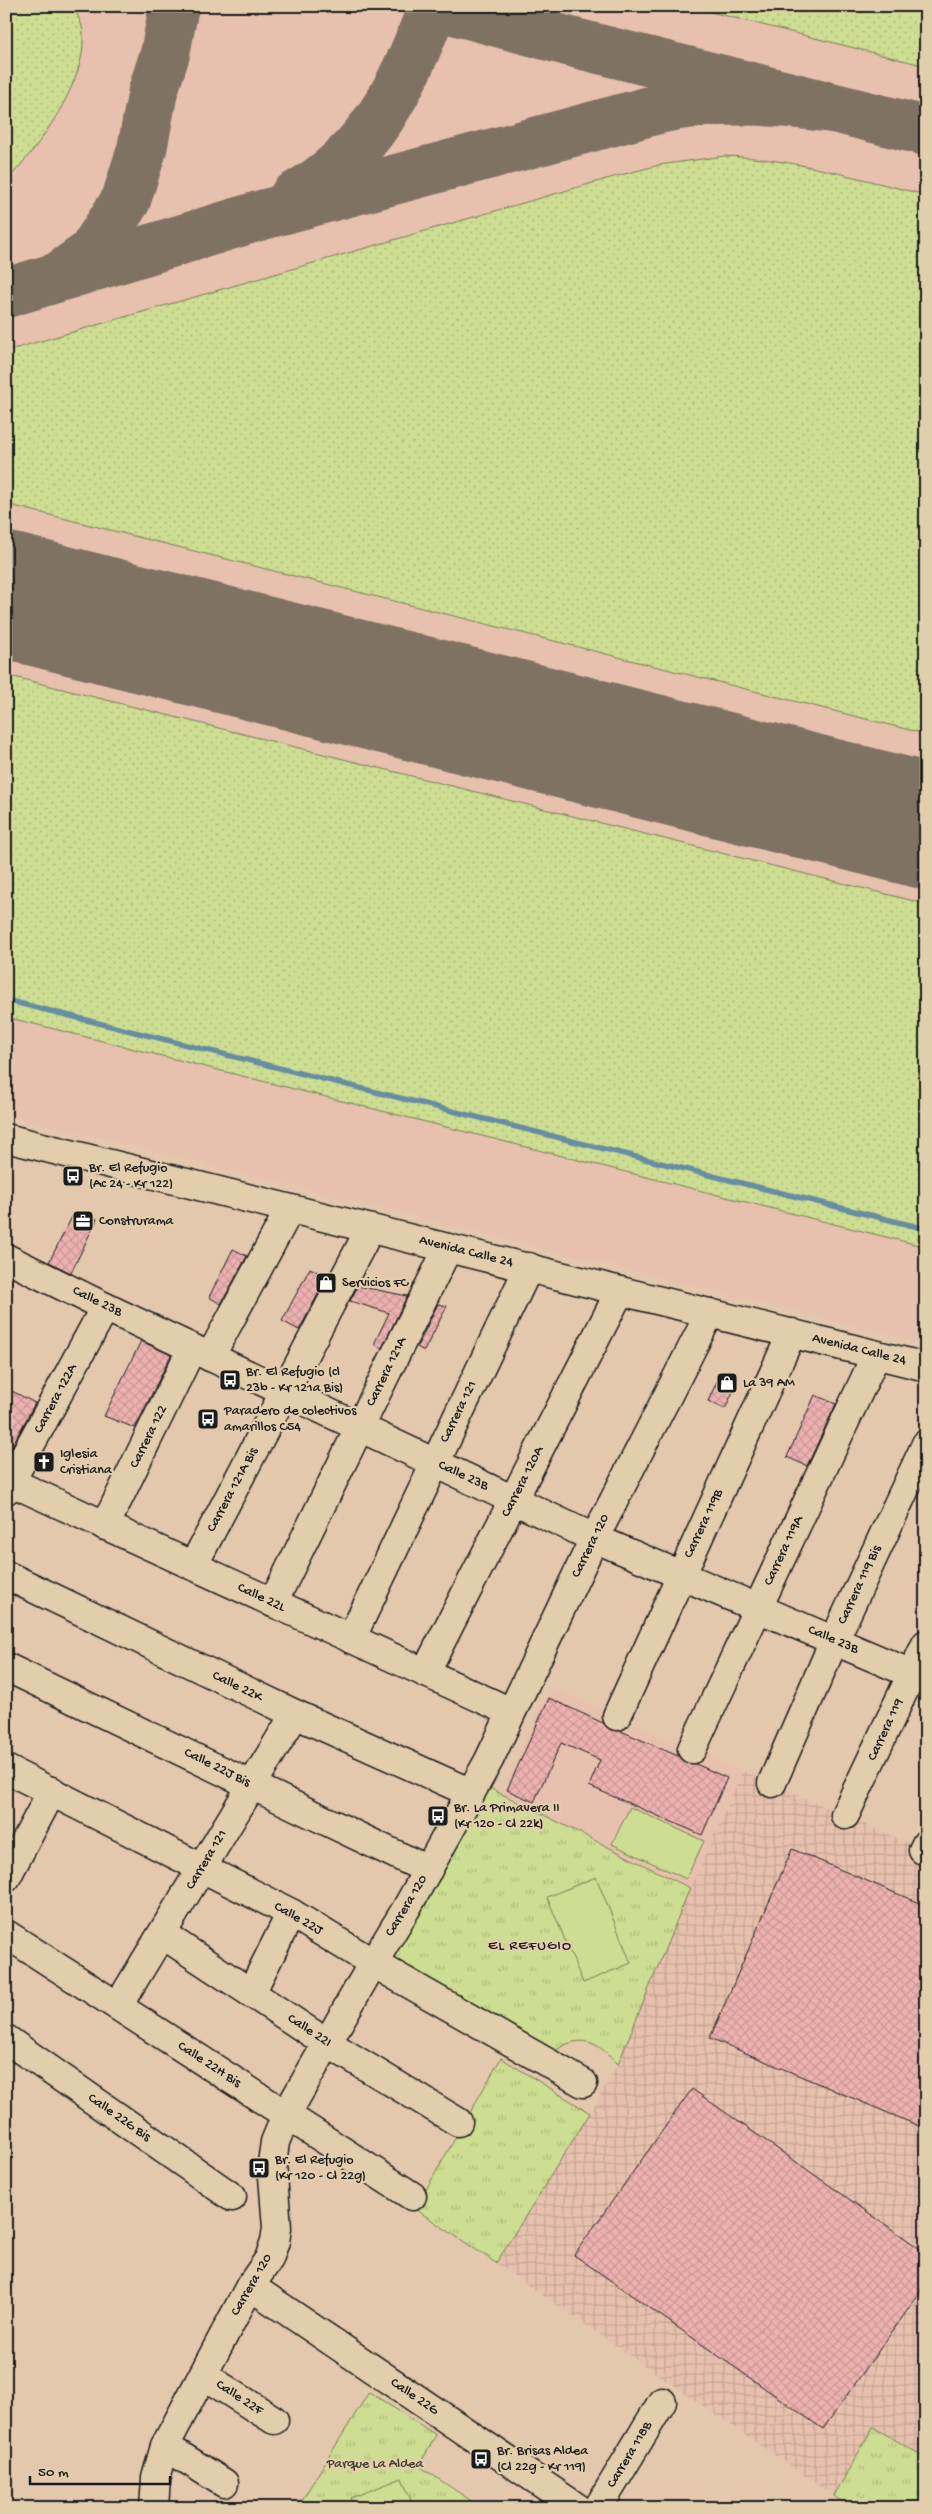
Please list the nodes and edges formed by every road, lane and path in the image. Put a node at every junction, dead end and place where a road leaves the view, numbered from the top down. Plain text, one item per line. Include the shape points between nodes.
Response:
1 (6, 1138) edge
2 (290, 1208) junction
3 (370, 1229) junction
4 (448, 1248) junction
5 (8, 1263) edge
6 (529, 1267) junction
7 (620, 1291) junction
8 (105, 1307) junction
9 (710, 1313) junction
10 (792, 1334) junction
11 (201, 1352) junction
12 (876, 1354) junction
13 (926, 1367) edge
14 (285, 1392) junction
15 (360, 1427) junction
16 (926, 1444) edge
17 (435, 1462) junction
18 (8, 1486) edge
19 (514, 1500) junction
20 (105, 1526) junction
21 (594, 1538) junction
22 (193, 1566) junction
23 (680, 1575) junction
24 (6, 1576) edge
25 (273, 1603) junction
26 (757, 1608) junction
27 (351, 1639) junction
28 (834, 1641) junction
29 (926, 1644) edge
30 (6, 1667) edge
31 (425, 1673) junction
32 (919, 1677) edge
33 (511, 1712) junction
34 (295, 1714) junction
35 (616, 1716) dead end
36 (692, 1749) dead end
37 (6, 1769) edge
38 (772, 1783) dead end
39 (253, 1785) junction
40 (52, 1791) junction
41 (471, 1793) junction
42 (845, 1815) dead end
43 (201, 1869) junction
44 (428, 1870) junction
45 (6, 1878) edge
46 (291, 1914) junction
47 (6, 1934) edge
48 (162, 1934) junction
49 (373, 1963) junction
50 (251, 1993) junction
51 (118, 2006) junction
52 (6, 2039) edge
53 (326, 2042) junction
54 (583, 2084) dead end
55 (286, 2115) junction
56 (458, 2122) dead end
57 (412, 2196) dead end
58 (232, 2197) dead end
59 (250, 2286) junction
60 (203, 2375) junction
61 (662, 2402) dead end
62 (274, 2420) dead end
63 (165, 2446) junction
64 (224, 2483) dead end
65 (154, 2508) edge
66 (578, 2508) edge
67 (598, 2508) edge

1 - 2 street, Avenida Calle 24
2 - 3 street, Avenida Calle 24
2 - 11 street, Carrera 122
3 - 4 street, Avenida Calle 24
3 - 14 street, Carrera 121A Bis
4 - 6 street, Avenida Calle 24
4 - 15 street, Carrera 121A
5 - 8 street, Calle 23B
6 - 7 street, Avenida Calle 24
6 - 17 street, Carrera 121
7 - 9 street, Avenida Calle 24
7 - 19 street, Carrera 120A
8 - 11 street, Calle 23B
8 - 18 street, Carrera 122A
9 - 10 street, Avenida Calle 24
9 - 21 street, Carrera 120
10 - 12 street, Avenida Calle 24
10 - 23 street, Carrera 119B
11 - 14 street, Calle 23B
11 - 20 street, Carrera 122
12 - 13 street, Avenida Calle 24
12 - 26 street, Carrera 119A
14 - 15 street, Calle 23B
14 - 22 street, Carrera 121A Bis
15 - 17 street, Calle 23B
15 - 25 street, Carrera 121A
16 - 28 street, Carrera 119 Bis
17 - 19 street, Calle 23B
17 - 27 street, Carrera 121
18 - 20 street, Calle 22L
19 - 21 street, Calle 23B
19 - 31 street, Carrera 120A
20 - 22 street, Calle 22L
21 - 23 street, Calle 23B
21 - 33 street, Carrera 120
22 - 25 street, Calle 22L
23 - 26 street, Calle 23B
23 - 35 street, Carrera 119B
24 - 34 street, Calle 22K
25 - 27 street, Calle 22L
26 - 28 street, Calle 23B
26 - 36 street, Carrera 119A
27 - 31 street, Calle 22L
28 - 32 street, Calle 23B
28 - 38 street, Carrera 119 Bis
29 - 32 street, Carrera 119
30 - 39 street, Calle 22J Bis
31 - 33 street, Calle 22L
32 - 42 street, Carrera 119
33 - 41 street, Carrera 120
34 - 39 street, Carrera 121
34 - 41 street, Calle 22K
37 - 40 street, Calle 22J
39 - 43 street, Carrera 121
39 - 44 street, Calle 22J Bis
40 - 43 street, Calle 22J
40 - 45 street
41 - 44 street, Carrera 120
43 - 46 street, Calle 22J
43 - 48 street, Carrera 121
44 - 49 street, Carrera 120
46 - 49 street, Calle 22J
46 - 50 street
47 - 51 street, Calle 22H Bis
48 - 50 street, Calle 22I
48 - 51 street, Carrera 121
49 - 53 street, Carrera 120
49 - 54 street, Calle 22J
50 - 53 street, Calle 22I
51 - 55 street, Calle 22H Bis
52 - 58 street, Calle 22G Bis
53 - 55 street, Carrera 120
53 - 56 street, Calle 22I
55 - 57 street, Calle 22H Bis
55 - 59 street, Carrera 120 via 275,2142 272,2163 275,2241 269,2259
59 - 60 street, Carrera 120
59 - 66 street, Calle 22G
60 - 62 street, Calle 22F
60 - 63 street, Carrera 120
61 - 67 street, Carrera 118B
63 - 64 street
63 - 65 street, Carrera 120 via 156,2478

